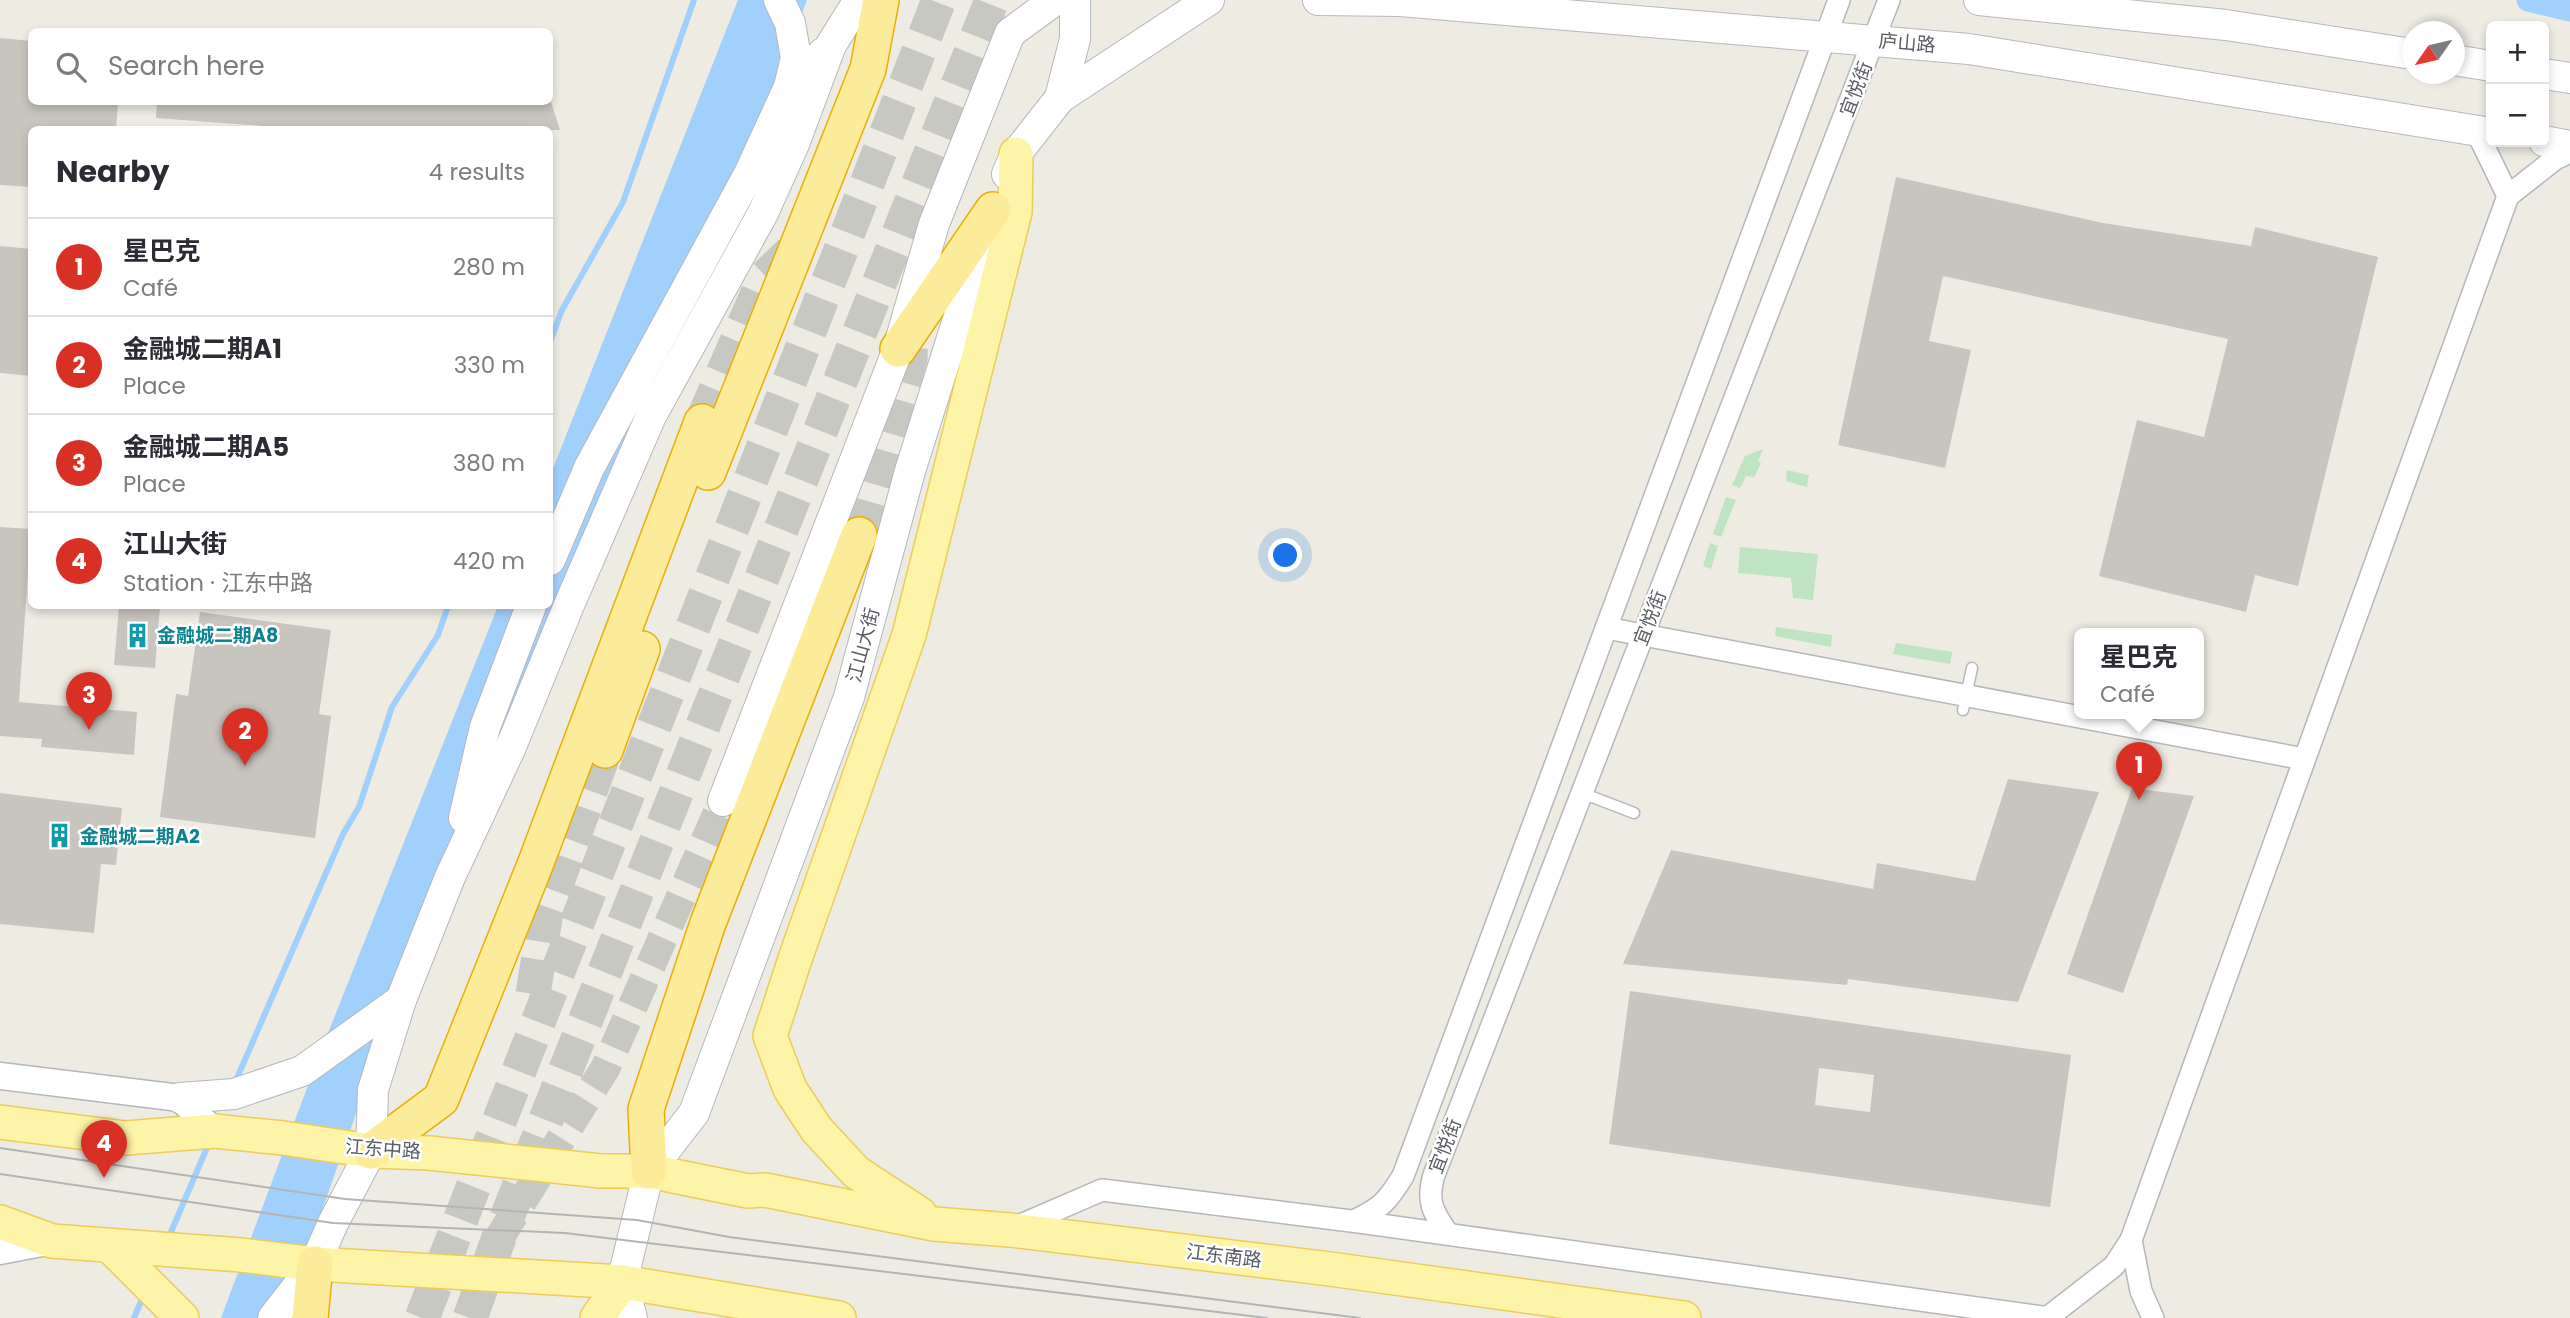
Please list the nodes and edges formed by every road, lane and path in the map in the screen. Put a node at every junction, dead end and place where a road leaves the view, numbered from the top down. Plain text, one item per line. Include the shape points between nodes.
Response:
1 (779, 0) edge
2 (859, 0) edge
3 (881, 0) edge
4 (1055, 0) edge
5 (1075, 0) edge
6 (1209, 0) edge
7 (1318, 0) edge
8 (1839, 0) edge
9 (1889, 0) edge
10 (1979, 0) edge
11 (1825, 36) junction
12 (1875, 41) junction
13 (831, 45) junction
14 (2402, 52) edge
15 (2465, 62) edge
16 (2486, 65) edge
17 (2549, 75) edge
18 (2570, 78) edge
19 (789, 87) junction
20 (1060, 98) junction
21 (2484, 132) edge
22 (2549, 142) edge
23 (2570, 146) edge
24 (2570, 152) edge
25 (1016, 154) junction
26 (2508, 196) junction
27 (993, 210) junction
28 (898, 349) junction
29 (702, 422) tunnel mouth
30 (859, 535) tunnel mouth
31 (553, 553) edge
32 (530, 609) edge
33 (1606, 628) junction
34 (1644, 635) junction
35 (1972, 668) dead end
36 (1964, 703) junction
37 (605, 750) tunnel mouth
38 (2304, 759) junction
39 (1582, 793) junction
40 (723, 801) tunnel mouth
41 (1634, 813) dead end
42 (450, 877) junction
43 (401, 1000) junction
44 (0, 1076) edge
45 (180, 1098) junction
46 (0, 1122) edge
47 (214, 1131) junction
48 (371, 1151) junction
49 (649, 1171) junction
50 (765, 1190) joint
51 (1354, 1221) junction
52 (0, 1222) edge
53 (934, 1224) junction
54 (1010, 1230) junction
55 (1448, 1234) junction
56 (2131, 1240) junction
57 (52, 1241) junction
58 (110, 1246) junction
59 (0, 1251) edge
60 (315, 1264) junction
61 (622, 1282) junction
62 (182, 1318) edge
63 (273, 1318) edge
64 (310, 1318) edge
65 (597, 1318) edge
66 (632, 1318) edge
67 (839, 1318) edge
68 (1684, 1318) edge
69 (2048, 1318) edge
70 (2153, 1318) edge

1 - 19 main road via 790,23 796,58
2 - 13 main road
3 - 37 highway via 868,69 683,534
4 - 28 main road via 1010,33 934,224
5 - 20 main road, 江山大街 via 1075,39
6 - 20 main road
7 - 11 main road, 庐山路 via 1400,1
8 - 11 street, 宜悦街
9 - 12 street, 宜悦街
10 - 14 main road via 2226,25
11 - 12 main road, 庐山路
11 - 33 street, 宜悦街
12 - 21 main road, 庐山路 via 1969,49
12 - 34 street, 宜悦街
13 - 19 main road
13 - 42 main road via 763,214 651,416 510,749
15 - 16 main road
17 - 18 main road
19 - 31 main road via 749,174 589,468
20 - 25 main road, 江山大街
21 - 26 street
22 - 23 main road
24 - 26 street
25 - 27 main road, 江山大街
25 - 53 main road via 1015,212 909,635 770,1036 790,1089 817,1130 856,1172
26 - 38 street
27 - 28 highway
27 - 49 main road, 江山大街 via 910,471 849,697 694,1113
28 - 40 main road
29 - 48 highway via 535,865 441,1098
30 - 49 highway via 708,923 646,1109
32 - 42 main road via 485,727
33 - 34 street
33 - 51 street, 宜悦街 via 1403,1177 1388,1200
34 - 36 street
34 - 39 street, 宜悦街
35 - 36 lane
36 - 38 street
38 - 56 street
39 - 41 lane
39 - 55 street, 宜悦街 via 1434,1175 1430,1203
42 - 43 main road
43 - 45 main road via 302,1071 234,1094
43 - 48 main road via 373,1090
44 - 45 street
45 - 47 street
46 - 47 main road, 江东中路 via 126,1138
47 - 48 main road, 江东中路
48 - 49 main road, 江东中路
48 - 60 main road
49 - 50 main road, 江东中路 via 748,1191
49 - 61 main road, 江山大街
50 - 53 main road, 江东南路
51 - 54 street via 1102,1190
51 - 55 street
52 - 57 main road
53 - 54 main road, 江东南路
54 - 68 main road, 江东南路
55 - 69 street
56 - 69 street via 2114,1266
56 - 70 street via 2141,1291
57 - 58 main road
57 - 59 street
58 - 60 main road
58 - 62 main road
60 - 61 main road
60 - 63 main road
60 - 64 highway
61 - 65 main road
61 - 66 main road
61 - 67 main road

